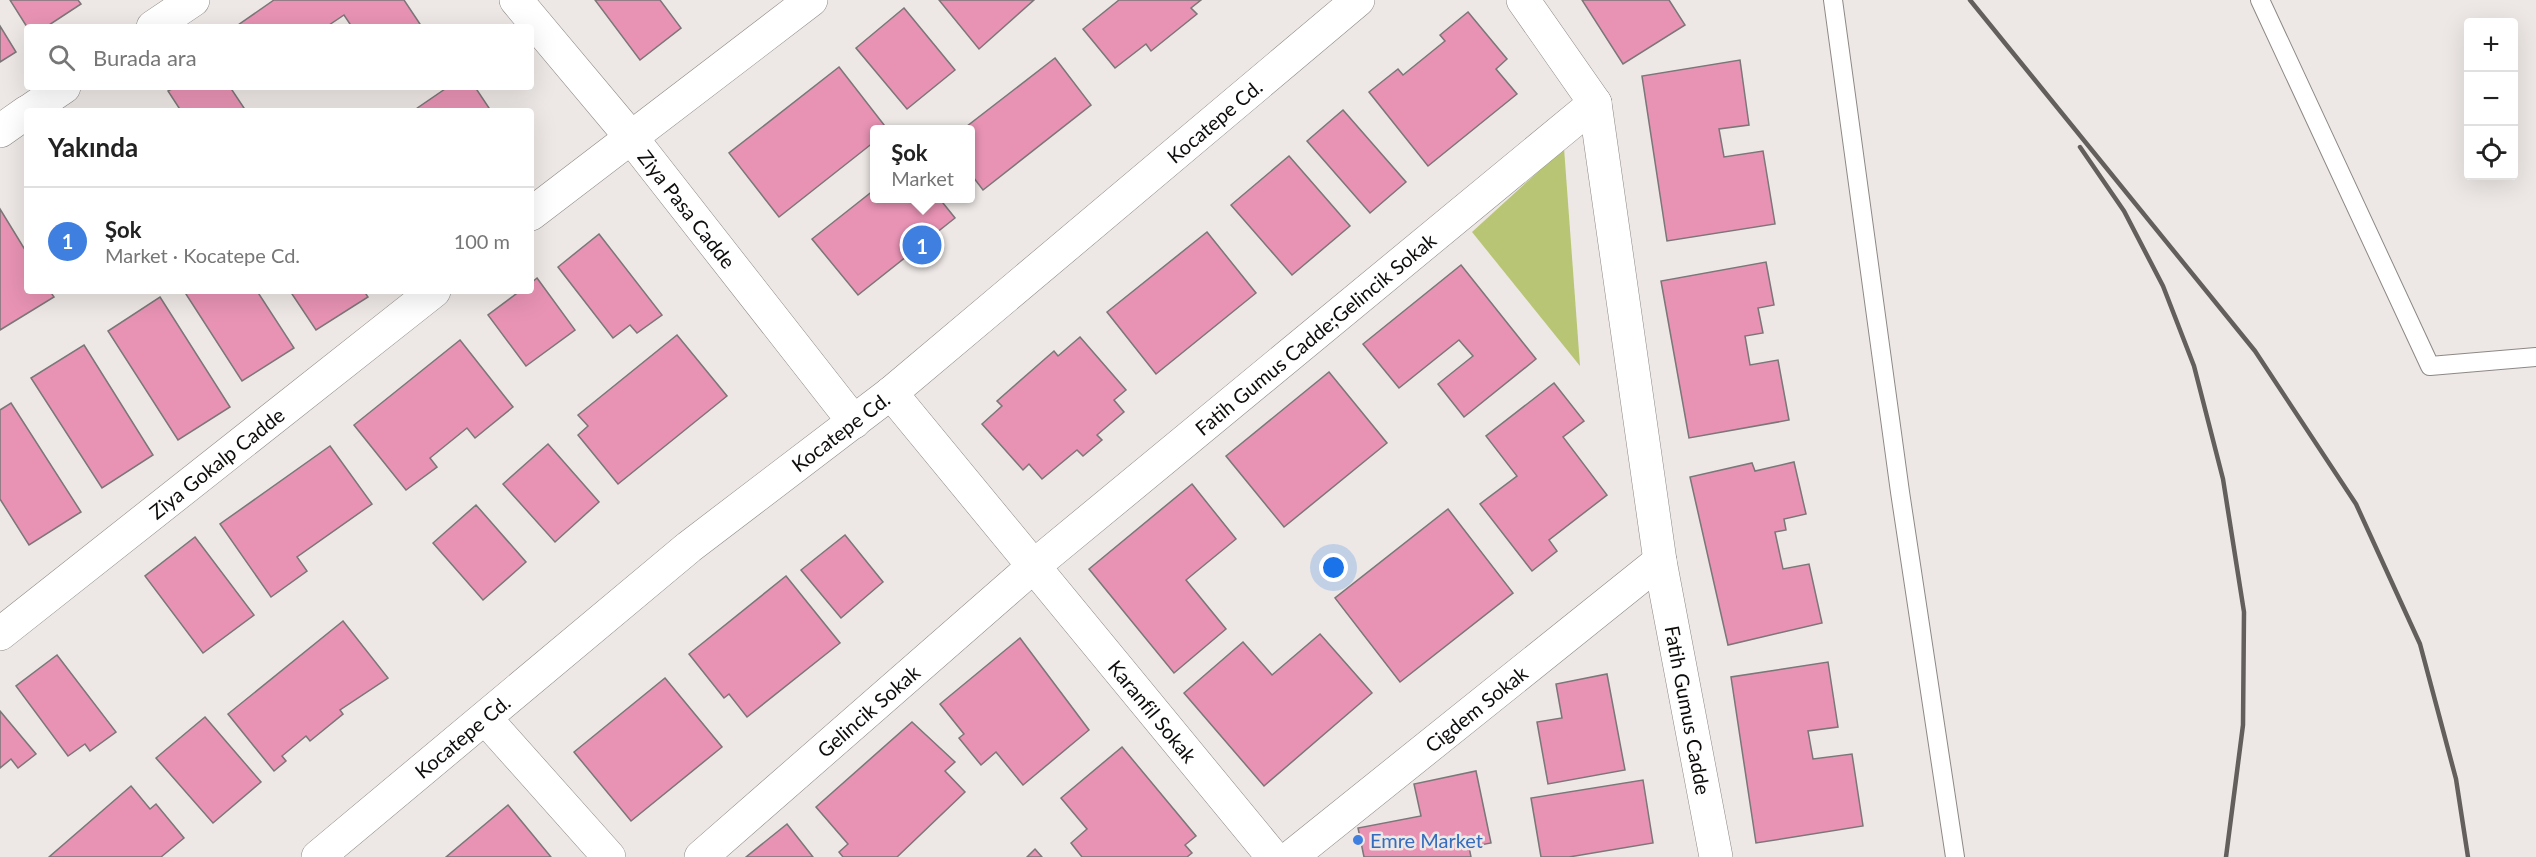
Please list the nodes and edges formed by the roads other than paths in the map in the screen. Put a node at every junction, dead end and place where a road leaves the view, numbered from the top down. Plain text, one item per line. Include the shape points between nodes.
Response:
1 (193, 0) edge
2 (516, 0) edge
3 (811, 0) edge
4 (1358, 0) edge
5 (1523, 0) edge
6 (1833, 0) edge
7 (2260, 0) edge
8 (157, 24) edge
9 (60, 90) edge
10 (1594, 103) junction
11 (34, 108) edge
12 (24, 115) edge
13 (0, 130) edge
14 (630, 136) junction
15 (534, 212) edge
16 (430, 294) edge
17 (2536, 357) edge
18 (891, 393) junction
19 (854, 422) junction
20 (1660, 561) junction
21 (1035, 565) junction
22 (0, 634) edge
23 (485, 718) junction
24 (318, 857) edge
25 (609, 857) edge
26 (701, 857) edge
27 (1273, 857) edge
28 (1292, 857) edge
29 (1716, 857) edge
30 (1955, 857) edge

1 - 8 street
2 - 14 street, Ziya Pasa Cadde
3 - 14 street
4 - 18 street, Kocatepe Cd.
5 - 10 street
6 - 30 lane via 1900,492
7 - 17 lane via 2430,366
9 - 11 street
10 - 20 street
10 - 21 street, Fatih Gumus Cadde;Gelincik Sokak
12 - 13 street
14 - 15 street
14 - 19 street, Ziya Pasa Cadde
16 - 22 street, Ziya Gokalp Cadde
18 - 19 street, Kocatepe Cd.
18 - 21 street, Karanfil Sokak
19 - 23 street, Kocatepe Cd. via 689,547
20 - 28 street, Cigdem Sokak
20 - 29 street, Fatih Gumus Cadde
21 - 26 street, Gelincik Sokak
21 - 27 street, Karanfil Sokak
23 - 24 street, Kocatepe Cd.
23 - 25 street

